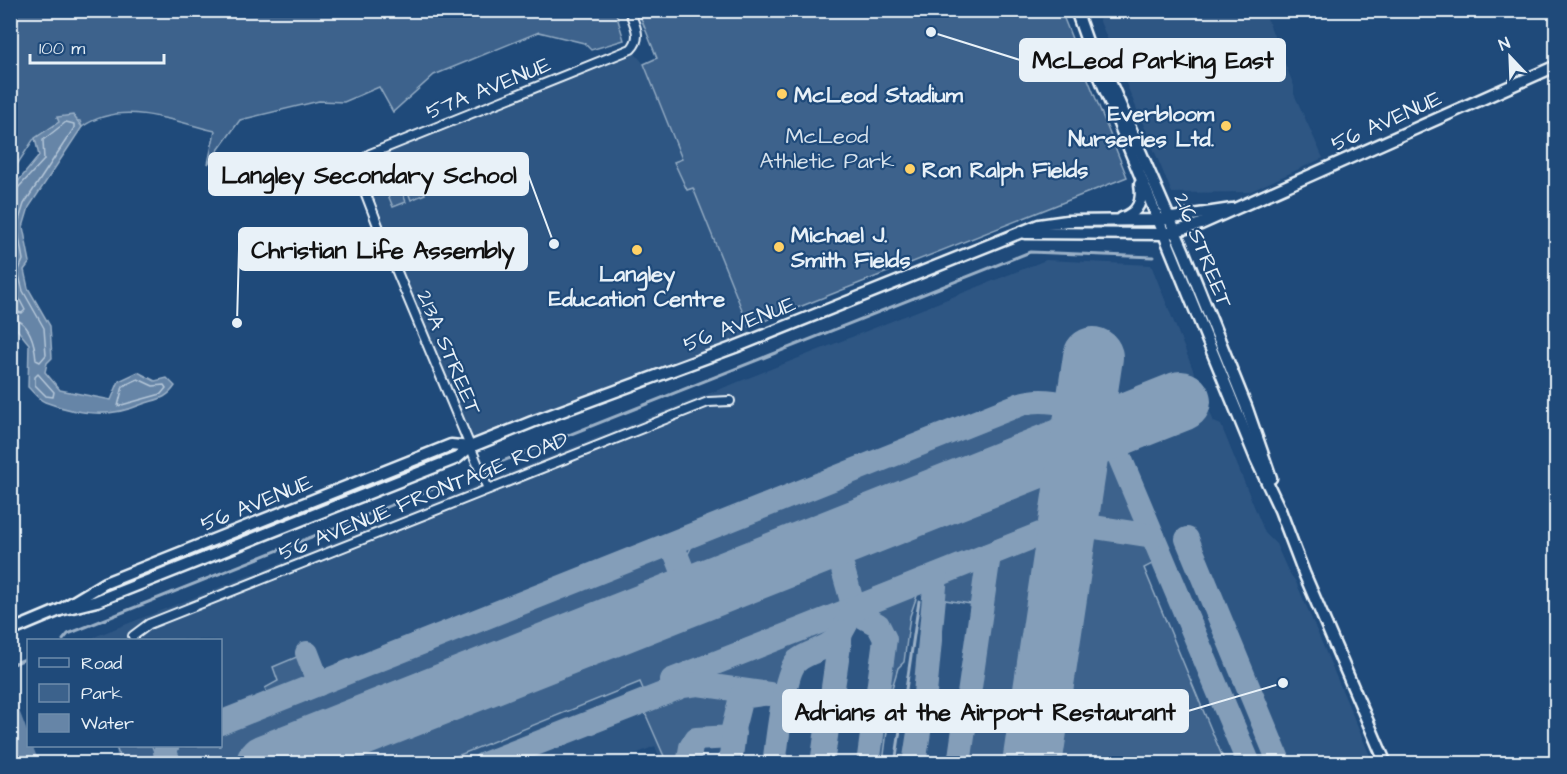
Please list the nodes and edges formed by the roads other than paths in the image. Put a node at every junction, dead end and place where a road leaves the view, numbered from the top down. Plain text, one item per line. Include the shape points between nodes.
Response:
1 (629, 10) edge
2 (1077, 10) edge
3 (1557, 66) edge
4 (360, 161) joint
5 (1138, 169) junction
6 (1232, 209) junction
7 (1165, 219) junction
8 (1109, 221) junction
9 (1021, 233) junction
10 (1170, 233) junction
11 (730, 401) dead end
12 (470, 447) junction
13 (488, 489) junction
14 (202, 545) junction
15 (200, 560) junction
16 (60, 610) junction
17 (10, 631) edge
18 (133, 636) dead end
19 (1386, 764) edge

1 - 4 street, 57A AVENUE via 638,34 631,49
2 - 5 main road, 216 STREET
2 - 7 main road, 216 STREET via 1123,107
3 - 6 main road, 56 AVENUE
4 - 12 street, 213A STREET via 359,176
5 - 7 main road, 216 STREET
5 - 8 main road via 1142,193 1139,207 1127,216
6 - 7 main road, 56 AVENUE
6 - 10 main road, 56 AVENUE
7 - 8 main road, 56 AVENUE
7 - 10 main road, 216 STREET
8 - 9 main road, 56 AVENUE via 1067,221 1039,225
9 - 10 main road, 56 AVENUE
9 - 12 main road, 56 AVENUE
10 - 19 main road, 216 STREET via 1256,459
11 - 13 street, 56 AVENUE FRONTAGE ROAD via 708,402
12 - 13 street, 213A STREET
12 - 14 main road, 56 AVENUE via 451,446
12 - 15 main road, 56 AVENUE via 457,458
13 - 18 street, 56 AVENUE FRONTAGE ROAD via 149,624
14 - 15 main road
14 - 16 main road, 56 AVENUE via 105,583
15 - 16 main road, 56 AVENUE via 89,604
16 - 17 main road, 56 AVENUE

